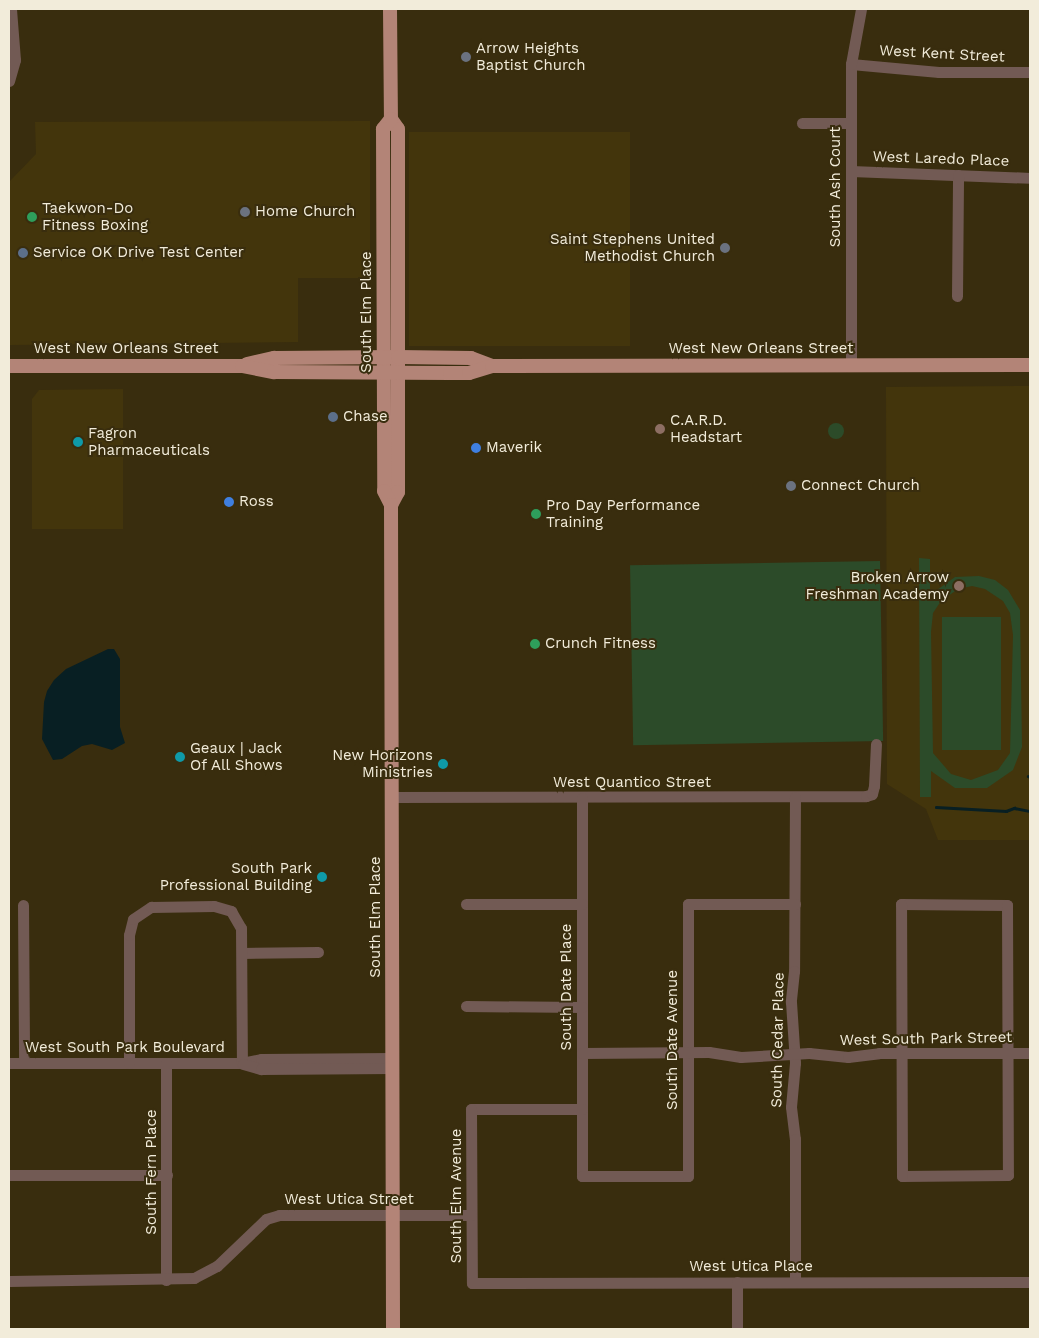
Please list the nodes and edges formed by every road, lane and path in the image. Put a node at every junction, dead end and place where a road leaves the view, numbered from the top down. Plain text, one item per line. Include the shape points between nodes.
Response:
1 (11, 9) edge
2 (390, 9) edge
3 (861, 9) edge
4 (852, 64) junction
5 (1030, 72) edge
6 (9, 81) edge
7 (390, 119) junction
8 (802, 123) dead end
9 (851, 124) junction
10 (851, 171) junction
11 (958, 175) junction
12 (1030, 178) edge
13 (383, 220) junction
14 (398, 220) junction
15 (957, 296) dead end
16 (391, 364) junction
17 (9, 366) edge
18 (850, 366) junction
19 (1030, 366) edge
20 (876, 744) dead end
21 (392, 798) junction
22 (582, 798) junction
23 (795, 798) junction
24 (23, 904) dead end
25 (466, 904) dead end
26 (582, 904) junction
27 (795, 904) junction
28 (318, 952) dead end
29 (242, 953) junction
30 (466, 1006) dead end
31 (582, 1007) junction
32 (688, 1052) junction
33 (582, 1053) junction
34 (795, 1053) junction
35 (901, 1053) junction
36 (1008, 1053) junction
37 (1030, 1053) edge
38 (9, 1063) edge
39 (24, 1063) junction
40 (129, 1063) junction
41 (166, 1063) junction
42 (242, 1063) junction
43 (392, 1063) junction
44 (582, 1109) junction
45 (167, 1174) junction
46 (9, 1175) edge
47 (582, 1176) joint
48 (393, 1215) junction
49 (472, 1215) junction
50 (166, 1280) junction
51 (9, 1281) edge
52 (737, 1282) junction
53 (795, 1282) junction
54 (1030, 1282) edge
55 (472, 1283) joint
56 (393, 1329) edge
57 (737, 1329) edge

1 - 6 street via 15,60
2 - 7 main road, South Elm Place
3 - 4 street, South Ash Court
4 - 5 street, West Kent Street via 939,72
4 - 9 street, South Ash Court
7 - 13 main road, South Elm Place via 383,129
7 - 14 main road, South Elm Place via 398,129
8 - 9 street
9 - 10 street, South Ash Court
10 - 11 street, West Laredo Place
10 - 18 street, South Ash Court
11 - 12 street, West Laredo Place
11 - 15 street
13 - 14 main road
13 - 16 main road, South Elm Place
14 - 16 main road, South Elm Place
16 - 17 main road, West New Orleans Street via 274,358 242,366
16 - 18 main road, West New Orleans Street via 469,373 492,366
16 - 21 main road, South Elm Place via 384,492 391,505
18 - 19 main road, West New Orleans Street
20 - 23 street, West Quantico Street via 872,794
21 - 22 street, West Quantico Street
21 - 43 main road, South Elm Place
22 - 23 street, West Quantico Street
22 - 26 street, South Date Place
23 - 27 street, South Cedar Place
24 - 39 street
25 - 26 street
26 - 31 street, South Date Place
27 - 32 street, South Date Avenue via 688,904
27 - 34 street, South Cedar Place via 791,1002
28 - 29 street
29 - 40 street via 241,928 231,912 214,906 151,907 134,919 129,935
29 - 42 street
30 - 31 street
31 - 33 street, South Date Place
32 - 33 street, West South Park Street
32 - 34 street, West South Park Street via 741,1056
32 - 47 street, South Date Avenue via 688,1176
33 - 44 street, South Date Place
34 - 35 street, West South Park Street via 848,1057
34 - 53 street, South Cedar Place via 791,1107 795,1139
35 - 36 street, West South Park Street
35 - 36 street via 902,1176 1008,1176
35 - 36 street via 901,904 1007,904
36 - 37 street, West South Park Street
38 - 39 street, West South Park Boulevard
39 - 40 street, West South Park Boulevard
40 - 41 street, West South Park Boulevard
41 - 42 street, West South Park Boulevard
41 - 45 street, South Fern Place
42 - 43 street, West South Park Boulevard via 261,1059
43 - 48 main road, South Elm Place
44 - 47 street, South Date Place
44 - 49 street, South Elm Avenue via 471,1109
45 - 46 street
45 - 50 street, South Fern Place
48 - 49 street, West Utica Street
48 - 50 street, West Utica Street via 271,1216 211,1270 194,1278
48 - 56 main road, South Elm Place
49 - 55 street, South Elm Avenue
50 - 51 street, West Utica Street
52 - 53 street, West Utica Place
52 - 55 street, West Utica Place
52 - 57 street
53 - 54 street, West Utica Place

